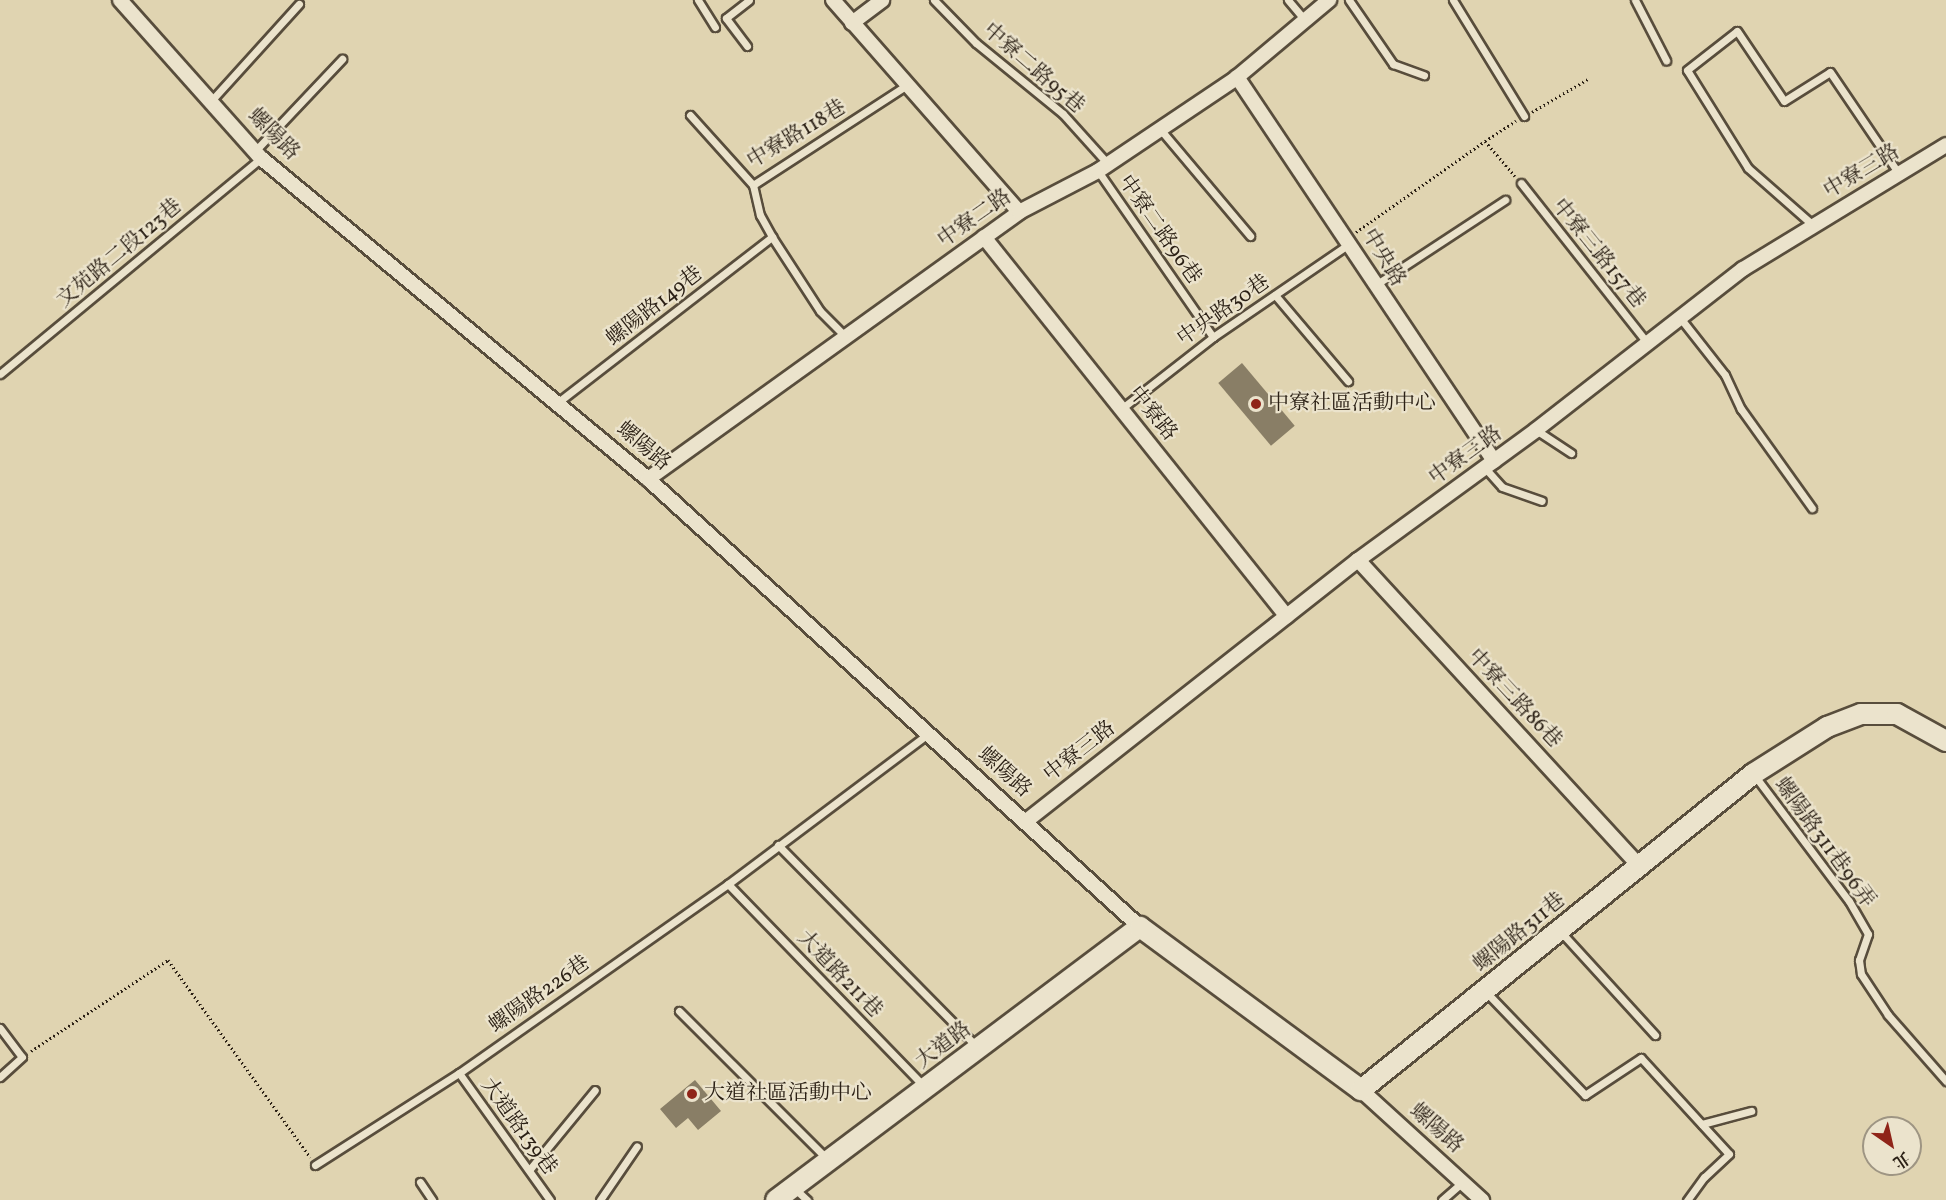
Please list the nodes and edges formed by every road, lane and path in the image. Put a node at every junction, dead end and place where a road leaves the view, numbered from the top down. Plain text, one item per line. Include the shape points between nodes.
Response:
1 (120, 0) edge
2 (698, 0) edge
3 (749, 0) edge
4 (833, 0) edge
5 (882, 0) edge
6 (934, 0) edge
7 (1288, 0) edge
8 (1329, 0) edge
9 (1349, 0) edge
10 (1453, 0) edge
11 (1635, 0) edge
12 (299, 4) dead end
13 (1304, 18) junction
14 (852, 22) junction
15 (715, 27) dead end
16 (747, 46) dead end
17 (342, 59) dead end
18 (1666, 60) dead end
19 (1424, 75) dead end
20 (1237, 77) junction
21 (1588, 79) dead end
22 (907, 86) junction
23 (211, 101) junction
24 (690, 115) dead end
25 (1524, 116) junction
26 (1160, 129) junction
27 (1485, 141) junction
28 (1946, 145) edge
29 (258, 154) junction
30 (1103, 168) junction
31 (1899, 174) junction
32 (1521, 183) joint
33 (753, 185) junction
34 (1505, 200) dead end
35 (1019, 212) junction
36 (1814, 226) junction
37 (1250, 236) dead end
38 (772, 237) junction
39 (984, 237) junction
40 (1348, 241) junction
41 (1374, 286) junction
42 (1275, 295) junction
43 (1680, 319) junction
44 (846, 337) junction
45 (1213, 337) junction
46 (1649, 344) junction
47 (0, 375) edge
48 (1348, 381) dead end
49 (557, 403) junction
50 (1121, 409) junction
51 (1536, 430) junction
52 (1571, 453) dead end
53 (1490, 465) junction
54 (648, 479) junction
55 (1542, 501) dead end
56 (1812, 508) dead end
57 (1358, 560) junction
58 (1287, 616) junction
59 (929, 733) junction
60 (1946, 741) edge
61 (1753, 774) junction
62 (1025, 822) junction
63 (778, 845) junction
64 (1639, 866) junction
65 (728, 884) junction
66 (1140, 927) junction
67 (1560, 931) junction
68 (1486, 992) junction
69 (679, 1011) dead end
70 (0, 1028) edge
71 (1655, 1035) dead end
72 (979, 1049) junction
73 (22, 1057) junction
74 (459, 1073) junction
75 (0, 1077) edge
76 (1946, 1081) edge
77 (927, 1089) junction
78 (595, 1090) dead end
79 (1361, 1090) junction
80 (1751, 1111) dead end
81 (1702, 1124) junction
82 (638, 1146) dead end
83 (830, 1162) junction
84 (315, 1165) joint
85 (530, 1169) junction
86 (1464, 1181) junction
87 (420, 1182) dead end
88 (801, 1194) edge
89 (432, 1200) edge
90 (550, 1200) edge
91 (600, 1200) edge
92 (776, 1200) edge
93 (1442, 1200) edge
94 (1482, 1200) edge
95 (1687, 1200) edge

1 - 23 street, 螺陽路
2 - 15 lane
3 - 16 lane via 726,18
4 - 14 street
5 - 14 street
6 - 30 lane, 中寮二路95巷 via 976,43 1063,114
7 - 13 lane
8 - 13 street, 中寮二路
9 - 19 lane via 1393,64
10 - 25 lane
11 - 18 lane
12 - 23 lane
13 - 20 street, 中寮二路
14 - 22 street
17 - 29 lane, 文苑路二段123巷
20 - 26 street, 中寮二路
20 - 40 street, 中央路
21 - 25 path
22 - 33 lane, 中寮路118巷
22 - 35 street
23 - 29 street, 螺陽路
24 - 33 lane, 中寮路118巷
25 - 27 path
26 - 30 street, 中寮二路
26 - 37 lane
27 - 32 path
27 - 40 path
28 - 31 street, 中寮三路
29 - 47 lane, 文苑路二段123巷
29 - 49 street, 螺陽路
30 - 35 street, 中寮二路
30 - 45 lane, 中寮二路96巷
31 - 36 street, 中寮三路
31 - 36 lane via 1830,72 1784,101 1737,31 1687,70 1748,168
32 - 46 lane, 中寮三路157巷
33 - 38 lane via 760,215
34 - 41 lane
35 - 39 street, 中寮二路
36 - 43 street, 中寮三路 via 1743,269
38 - 44 lane via 820,311
38 - 49 lane, 螺陽路149巷
39 - 44 street, 中寮二路
39 - 50 street, 中寮路
40 - 41 street, 中央路
40 - 42 lane, 中央路30巷
41 - 53 street, 中央路
42 - 45 lane, 中央路30巷
42 - 48 lane
43 - 46 street, 中寮三路
43 - 56 lane via 1725,375 1741,409
44 - 54 street, 中寮二路
45 - 50 lane, 中央路30巷
46 - 51 street, 中寮三路
49 - 54 street, 螺陽路
50 - 58 street, 中寮路
51 - 52 lane
51 - 53 street, 中寮三路
53 - 55 lane via 1502,487
53 - 57 street, 中寮三路
54 - 59 street, 螺陽路
57 - 58 street, 中寮三路
57 - 64 street, 中寮三路86巷
58 - 62 street, 中寮三路
59 - 62 street, 螺陽路
59 - 63 lane, 螺陽路226巷
60 - 61 street, 螺陽路311巷 via 1897,714 1861,714 1827,727
61 - 64 street, 螺陽路311巷
61 - 76 lane, 螺陽路311巷96弄 via 1849,902 1868,934 1859,960 1861,975 1888,1015
62 - 66 street, 螺陽路
63 - 65 lane, 螺陽路226巷
63 - 72 lane
64 - 67 street, 螺陽路311巷
65 - 74 lane, 螺陽路226巷
65 - 77 lane, 大道路211巷
66 - 72 street, 大道路
66 - 79 street
67 - 68 street, 螺陽路311巷
67 - 71 lane
68 - 79 street, 螺陽路311巷
68 - 81 lane via 1585,1095 1641,1058
69 - 83 lane
70 - 73 lane
72 - 77 street, 大道路
73 - 75 lane
73 - 84 path via 168,960
74 - 84 lane, 螺陽路226巷
74 - 85 lane, 大道路139巷
77 - 83 street, 大道路
78 - 85 lane
79 - 86 street, 螺陽路
80 - 81 lane
81 - 95 lane via 1729,1154
82 - 91 lane
83 - 88 street, 大道路
85 - 90 lane, 大道路139巷
86 - 93 lane
86 - 94 street, 螺陽路
87 - 89 lane
88 - 92 street, 大道路

